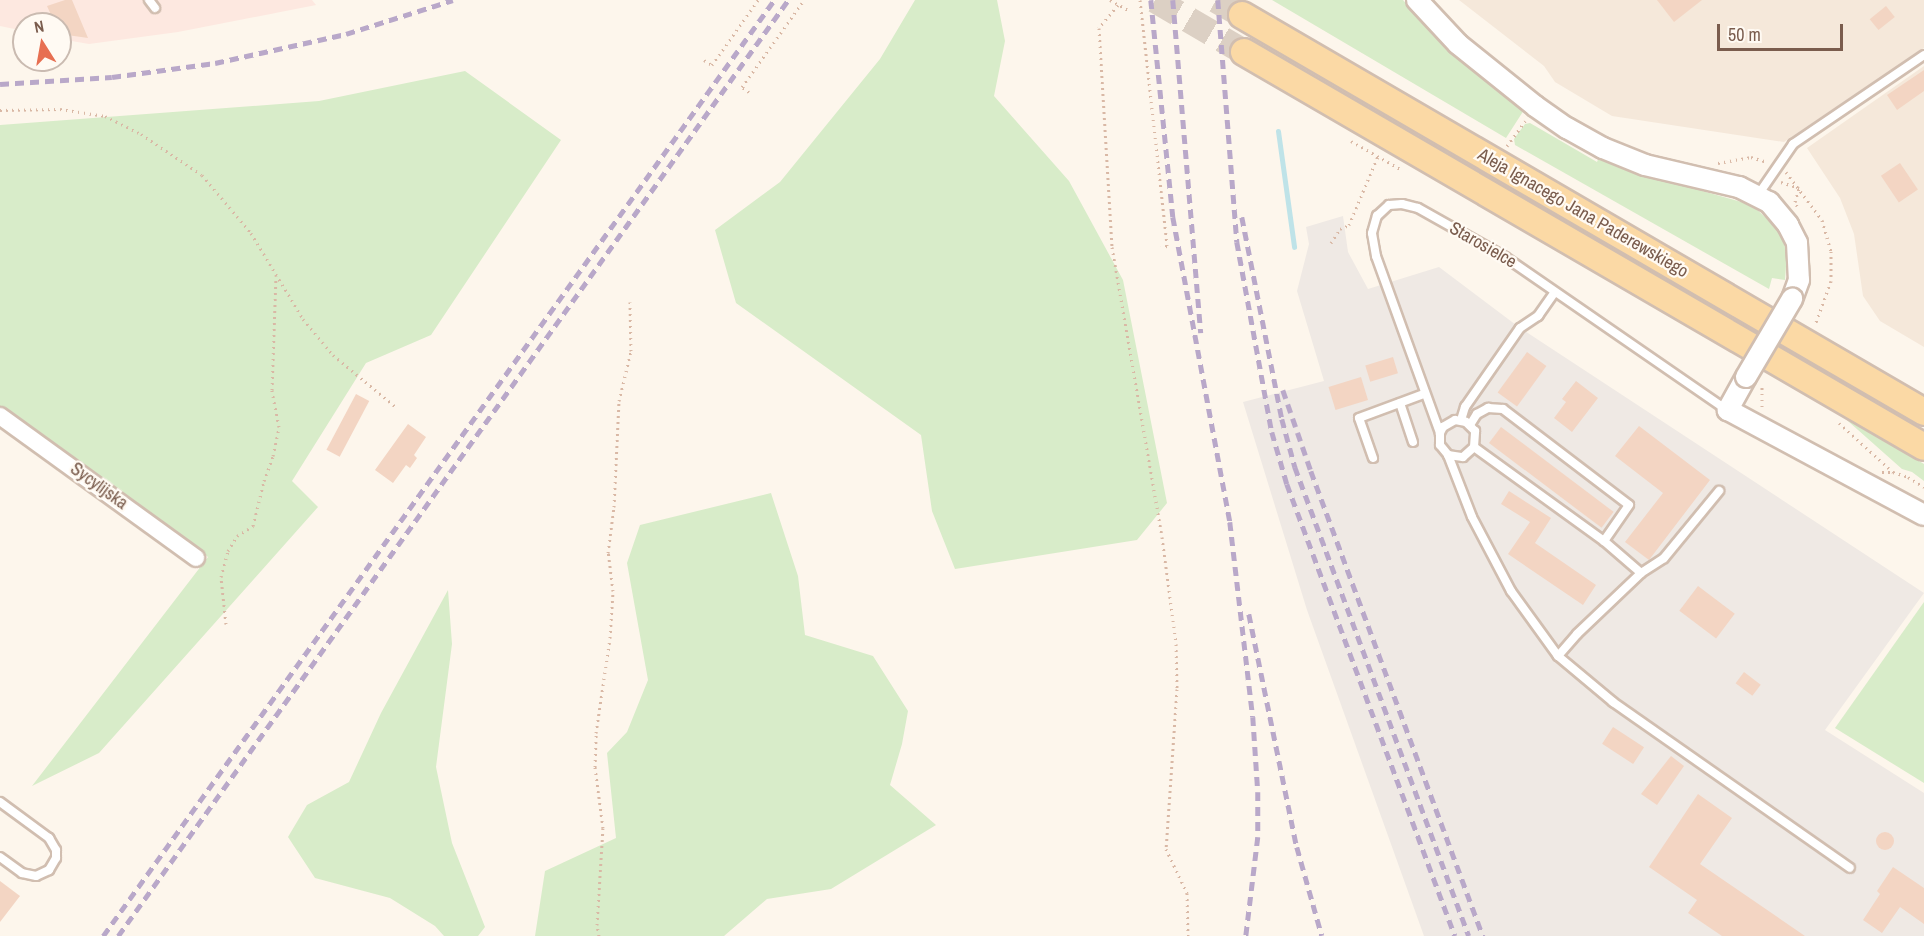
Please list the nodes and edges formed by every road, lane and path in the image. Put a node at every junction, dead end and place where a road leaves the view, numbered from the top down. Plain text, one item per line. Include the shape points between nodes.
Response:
1 (148, 0) edge
2 (758, 0) edge
3 (804, 0) edge
4 (1110, 0) edge
5 (1140, 0) edge
6 (1417, 0) edge
7 (1118, 4) junction
8 (155, 8) dead end
9 (1130, 11) dead end
10 (1242, 15) tunnel mouth
11 (1244, 52) tunnel mouth
12 (1924, 55) edge
13 (704, 60) dead end
14 (749, 92) dead end
15 (0, 110) edge
16 (1530, 114) dead end
17 (1507, 146) dead end
18 (1378, 156) dead end
19 (1712, 165) dead end
20 (1776, 166) junction
21 (1758, 195) junction
22 (1331, 243) dead end
23 (1161, 247) dead end
24 (276, 274) junction
25 (1555, 292) junction
26 (630, 302) dead end
27 (1815, 325) dead end
28 (1424, 394) junction
29 (1400, 403) junction
30 (397, 408) dead end
31 (1728, 410) junction
32 (1924, 412) edge
33 (0, 417) edge
34 (1461, 420) junction
35 (1470, 425) junction
36 (1440, 433) junction
37 (1413, 442) dead end
38 (1474, 447) junction
39 (1924, 447) edge
40 (1448, 455) junction
41 (1373, 458) dead end
42 (1893, 472) dead end
43 (1924, 487) edge
44 (1719, 491) dead end
45 (1924, 515) edge
46 (1604, 541) junction
47 (196, 558) dead end
48 (1641, 573) junction
49 (226, 624) dead end
50 (1558, 656) junction
51 (0, 802) edge
52 (0, 857) edge
53 (1850, 868) dead end
54 (599, 936) edge
55 (1188, 936) edge

1 - 8 lane
2 - 13 path via 711,65
3 - 14 path via 742,87
4 - 7 path
5 - 23 path via 1167,246
6 - 21 street via 1458,45 1567,128 1645,165
7 - 9 path
7 - 55 path via 1099,28 1112,248 1162,537 1176,644 1177,689 1166,849 1187,893
10 - 32 main road, Aleja Ignacego Jana Paderewskiego
11 - 39 main road, Aleja Ignacego Jana Paderewskiego
12 - 20 lane via 1793,144
15 - 24 path via 60,109 105,116 141,134 202,175 251,233
16 - 17 path
18 - 22 path via 1349,225 1340,229
19 - 20 path via 1751,157
20 - 21 lane
20 - 27 path via 1790,175 1822,220 1832,251 1831,281
21 - 31 street, bridge via 1780,213 1797,243 1799,280
24 - 30 path via 303,319 333,355
24 - 49 path via 273,390 279,427 253,526 237,536 221,577
25 - 28 lane, Starosielce via 1505,257 1418,208 1389,205 1377,216 1372,233 1376,256
25 - 31 lane, Starosielce
25 - 34 lane via 1538,316 1520,328 1465,407
26 - 54 path via 631,351 619,401 608,554 613,591 610,638 596,733 595,767 603,828
28 - 29 lane
28 - 36 lane, Starosielce
29 - 37 lane
29 - 41 lane via 1359,418
31 - 45 street
33 - 47 street, Sycylijska
34 - 35 lane
34 - 36 lane via 1448,423
35 - 38 lane via 1475,431
35 - 46 lane via 1488,408 1503,409 1629,505
36 - 40 lane via 1440,446
38 - 40 lane via 1463,457
38 - 46 lane
40 - 50 lane via 1472,517 1511,591
42 - 43 path
44 - 48 lane via 1664,558
46 - 48 lane
48 - 50 lane
50 - 53 lane via 1613,702
51 - 52 lane via 49,838 54,843 56,858 49,870 36,876 22,873

